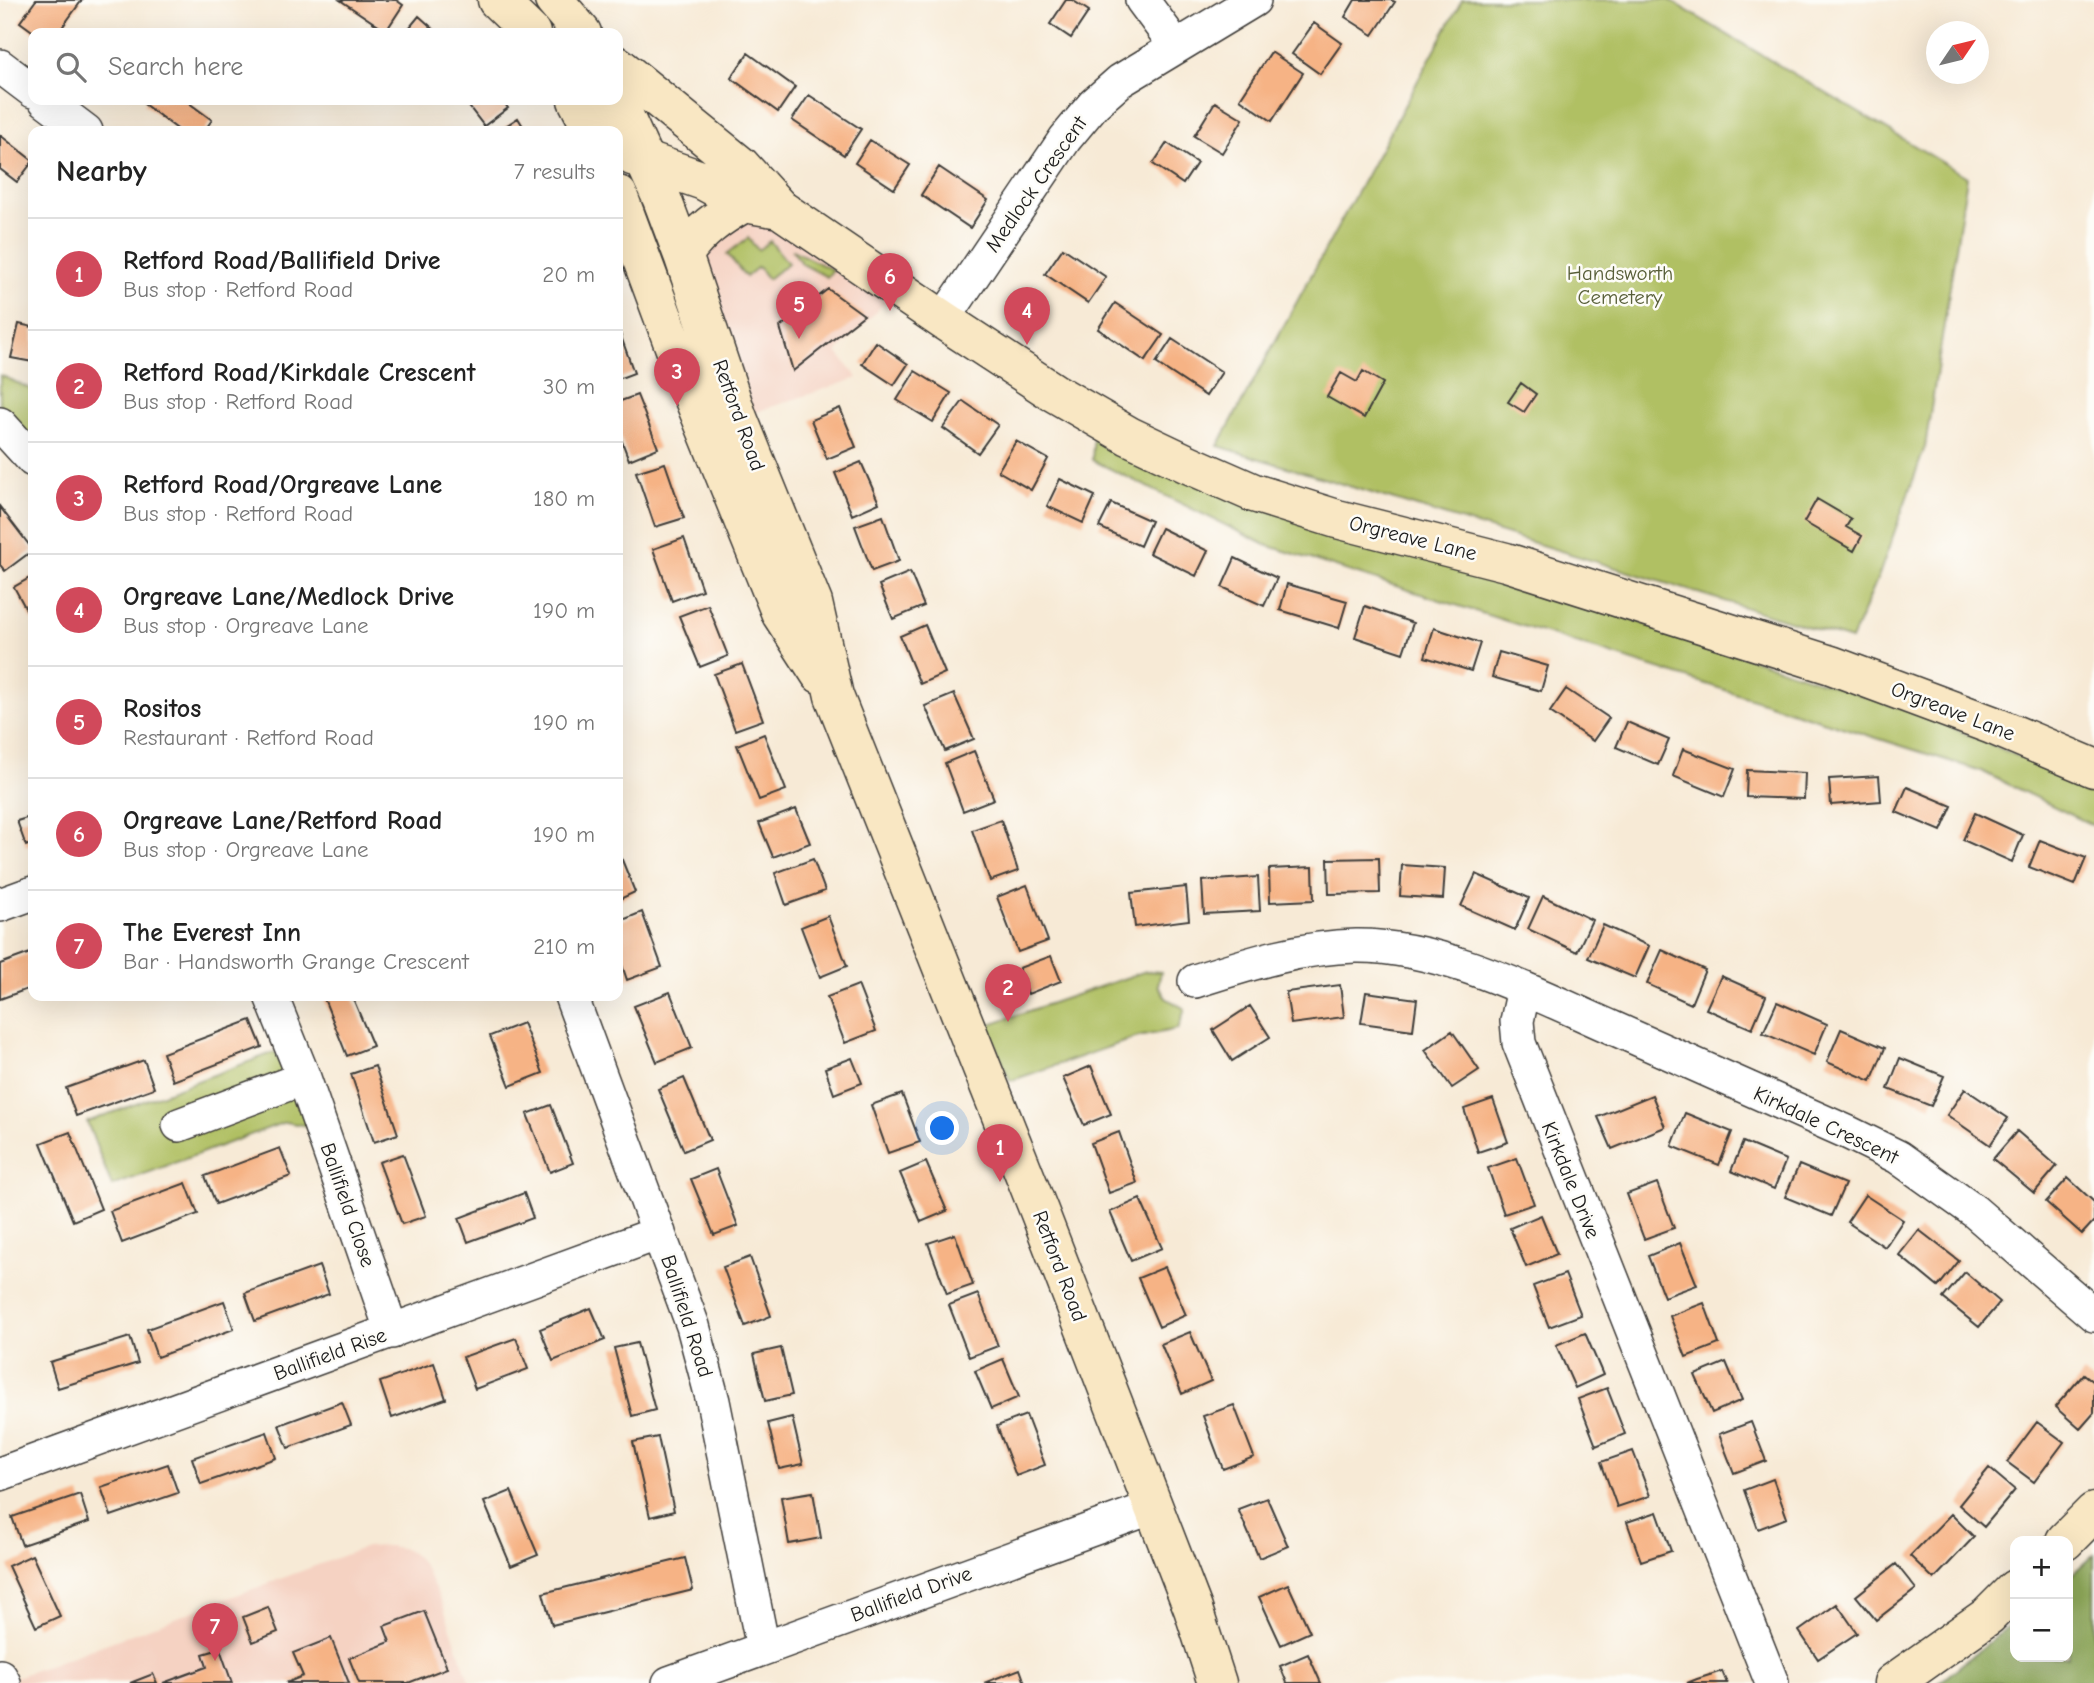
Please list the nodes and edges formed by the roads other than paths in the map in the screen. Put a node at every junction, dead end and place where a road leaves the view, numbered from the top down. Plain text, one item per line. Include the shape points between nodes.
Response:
1 (497, 0) edge
2 (554, 0) edge
3 (1142, 0) edge
4 (1254, 0) edge
5 (526, 28) edge
6 (578, 28) edge
7 (1175, 46) junction
8 (0, 66) edge
9 (623, 70) edge
10 (28, 87) edge
11 (52, 105) edge
12 (580, 105) edge
13 (79, 126) edge
14 (590, 126) edge
15 (691, 126) junction
16 (626, 137) edge
17 (762, 206) junction
18 (623, 208) edge
19 (683, 255) junction
20 (943, 320) junction
21 (0, 424) edge
22 (28, 455) edge
23 (834, 696) junction
24 (2094, 768) edge
25 (28, 895) edge
26 (0, 905) edge
27 (1195, 981) dead end
28 (1524, 989) junction
29 (273, 1001) edge
30 (573, 1001) edge
31 (304, 1078) junction
32 (179, 1125) dead end
33 (659, 1233) junction
34 (2094, 1315) edge
35 (392, 1332) junction
36 (0, 1474) edge
37 (1153, 1507) junction
38 (2094, 1513) edge
39 (2070, 1536) edge
40 (2010, 1594) edge
41 (763, 1648) junction
42 (0, 1676) edge
43 (4, 1683) edge
44 (669, 1683) edge
45 (1217, 1683) edge
46 (1772, 1683) edge
47 (1893, 1683) edge

1 - 5 main road
2 - 6 main road
3 - 7 street
4 - 7 street, Medlock Crescent
7 - 20 street, Medlock Crescent via 1120,81 1094,104 1065,139
8 - 10 street
9 - 15 main road, Orgreave Lane
11 - 13 street
12 - 14 main road
15 - 16 main road via 660,125
15 - 17 main road, Orgreave Lane via 741,166
16 - 17 main road, Orgreave Lane via 704,181
16 - 19 main road, Retford Road
17 - 19 main road via 709,225
17 - 20 main road, Orgreave Lane
18 - 23 main road, Retford Road via 781,614
19 - 23 main road, Retford Road via 738,418 813,603
20 - 24 main road, Orgreave Lane via 1129,436 1254,493 1506,562 1831,665
21 - 22 street
23 - 37 main road, Retford Road
25 - 26 street
27 - 28 street via 1278,955 1358,946 1436,957
28 - 34 street, Kirkdale Crescent via 1898,1157 1974,1211
28 - 46 street, Kirkdale Drive via 1517,1021 1519,1043
29 - 31 street, Ballifield Close
30 - 33 street, Ballifield Road
31 - 32 street
31 - 35 street, Ballifield Close
33 - 35 street, Ballifield Rise
33 - 41 street, Ballifield Road via 693,1326 713,1401
35 - 36 street, Ballifield Rise
37 - 41 street, Ballifield Drive
37 - 45 main road, Retford Road
38 - 39 main road
40 - 47 main road via 1978,1623
41 - 44 street, Ballifield Drive
42 - 43 street

